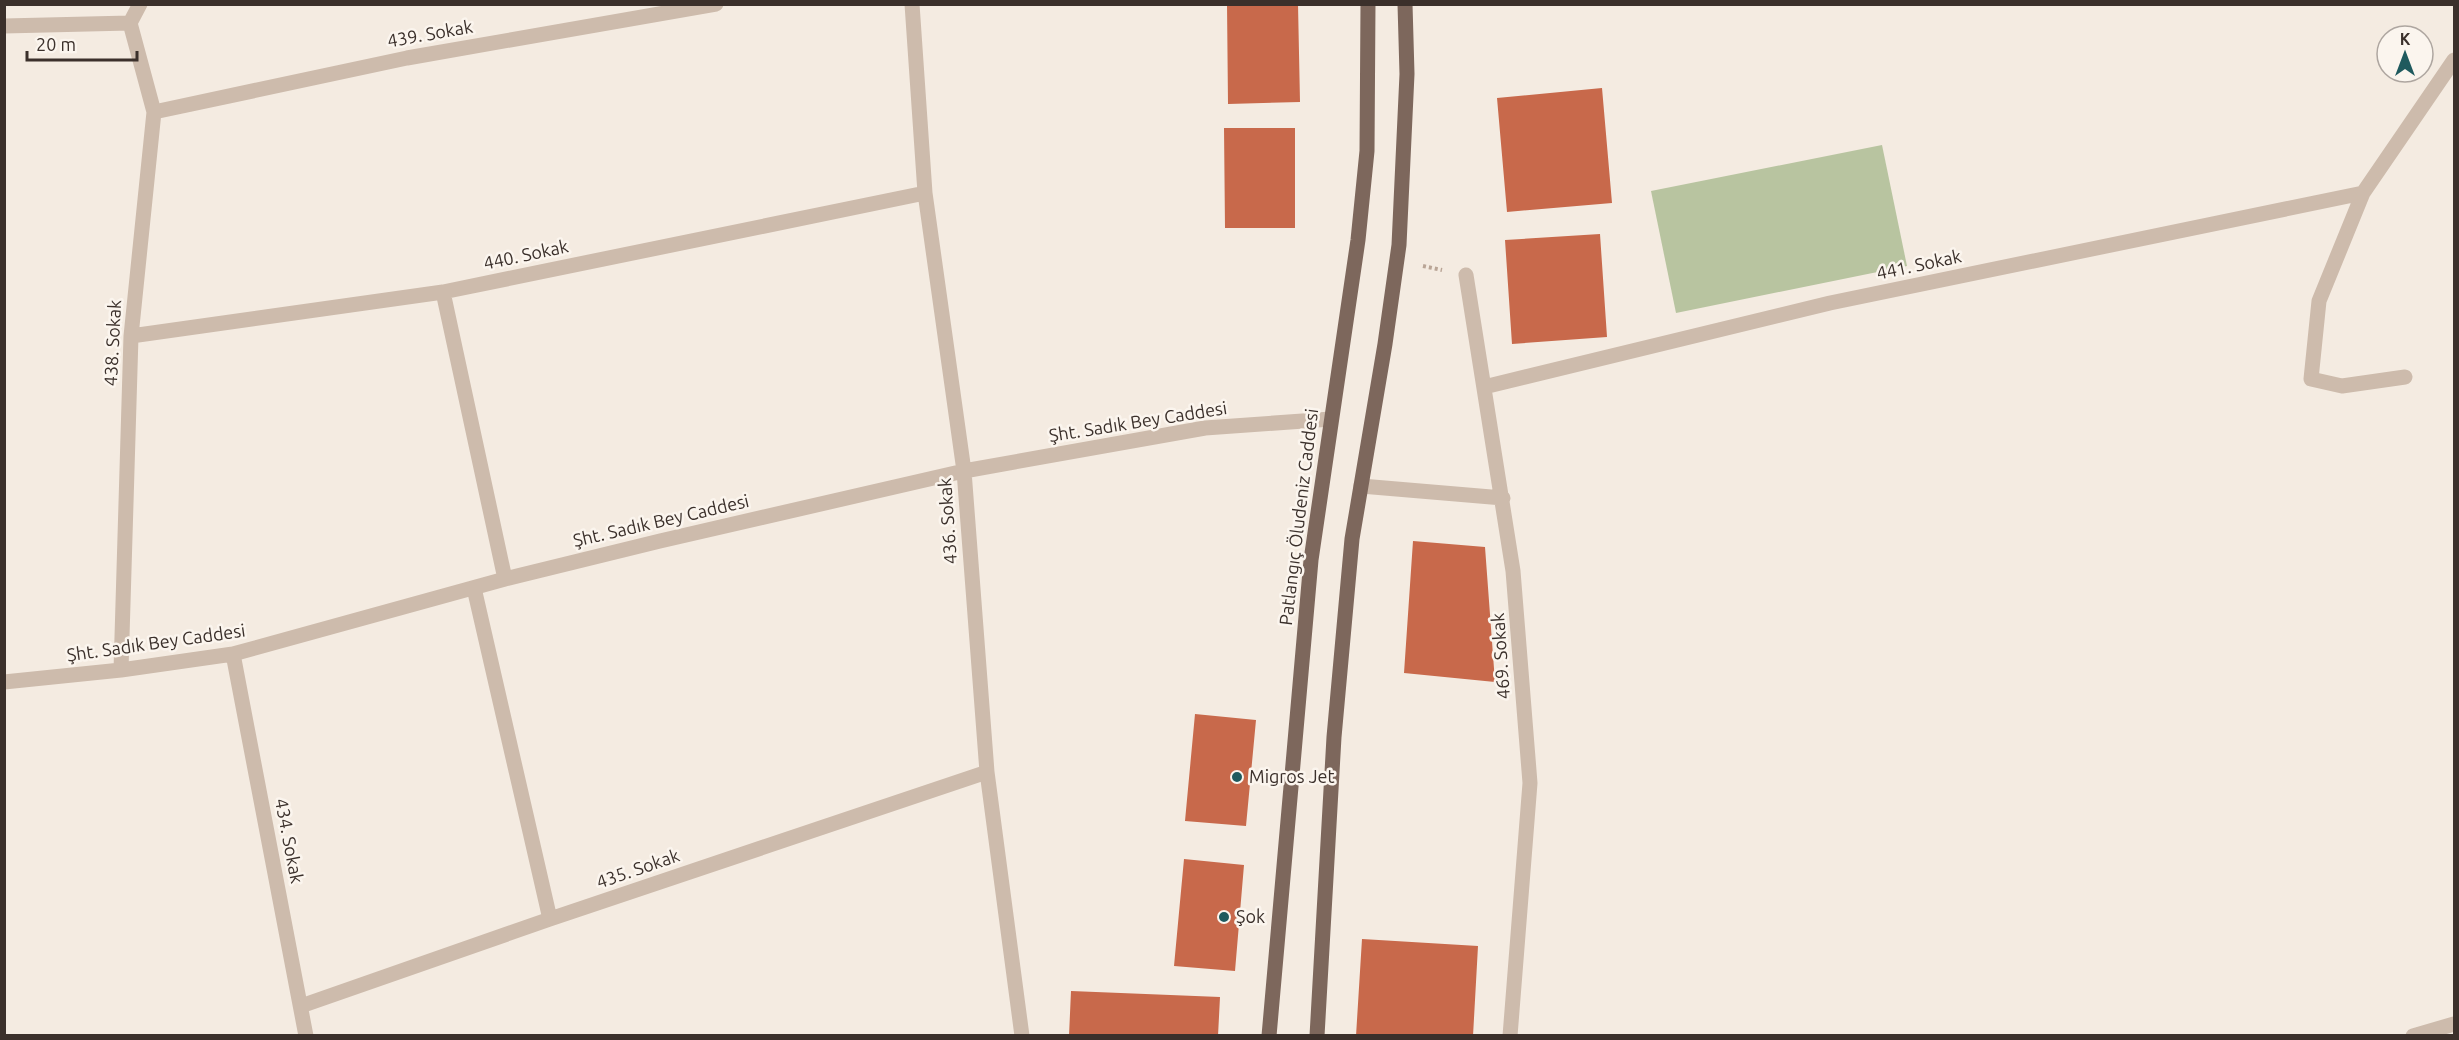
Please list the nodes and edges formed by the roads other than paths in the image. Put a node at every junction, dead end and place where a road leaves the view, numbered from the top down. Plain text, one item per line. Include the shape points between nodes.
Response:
1 (140, 4) edge
2 (716, 4) edge
3 (912, 4) edge
4 (1368, 4) edge
5 (1405, 4) edge
6 (130, 23) junction
7 (4, 27) edge
8 (2454, 60) edge
9 (154, 112) junction
10 (2363, 192) junction
11 (925, 193) junction
12 (1466, 275) dead end
13 (443, 292) junction
14 (131, 336) junction
15 (2405, 377) dead end
16 (1484, 387) junction
17 (1331, 419) junction
18 (964, 471) junction
19 (1361, 486) junction
20 (1503, 498) junction
21 (505, 579) junction
22 (474, 588) junction
23 (233, 654) junction
24 (121, 670) junction
25 (4, 682) edge
26 (987, 772) junction
27 (550, 919) junction
28 (301, 1006) junction
29 (2454, 1024) edge
30 (306, 1035) edge
31 (1022, 1035) edge
32 (1269, 1035) edge
33 (1317, 1035) edge
34 (1510, 1035) edge
35 (2414, 1035) edge

1 - 6 street
2 - 9 street, 439. Sokak via 407,58
3 - 11 street, 436. Sokak
4 - 17 main road, Patlangıç Öludeniz Caddesi via 1367,151
5 - 19 main road via 1407,74 1399,244
6 - 7 street
6 - 9 street, 438. Sokak
8 - 10 street
9 - 14 street, 438. Sokak
10 - 15 street via 2319,301 2311,379 2342,386
10 - 16 street, 441. Sokak via 1830,303
11 - 13 street, 440. Sokak
11 - 18 street, 436. Sokak
12 - 16 street, 469. Sokak
13 - 14 street, 440. Sokak
13 - 21 street
14 - 24 street, 438. Sokak
16 - 20 street, 469. Sokak
17 - 18 street, Şht. Sadık Bey Caddesi via 1205,428
17 - 32 main road, Patlangıç Öludeniz Caddesi via 1311,560
18 - 21 street, Şht. Sadık Bey Caddesi
18 - 26 street, 436. Sokak
19 - 20 street
19 - 33 main road via 1352,539 1334,737
20 - 34 street, 469. Sokak via 1514,571 1530,783
21 - 22 street, Şht. Sadık Bey Caddesi
22 - 23 street, Şht. Sadık Bey Caddesi
22 - 27 street
23 - 24 street, Şht. Sadık Bey Caddesi
23 - 28 street, 434. Sokak
24 - 25 street, Şht. Sadık Bey Caddesi
26 - 27 street, 435. Sokak
26 - 31 street, 436. Sokak
27 - 28 street, 435. Sokak
28 - 30 street, 434. Sokak
29 - 35 street

